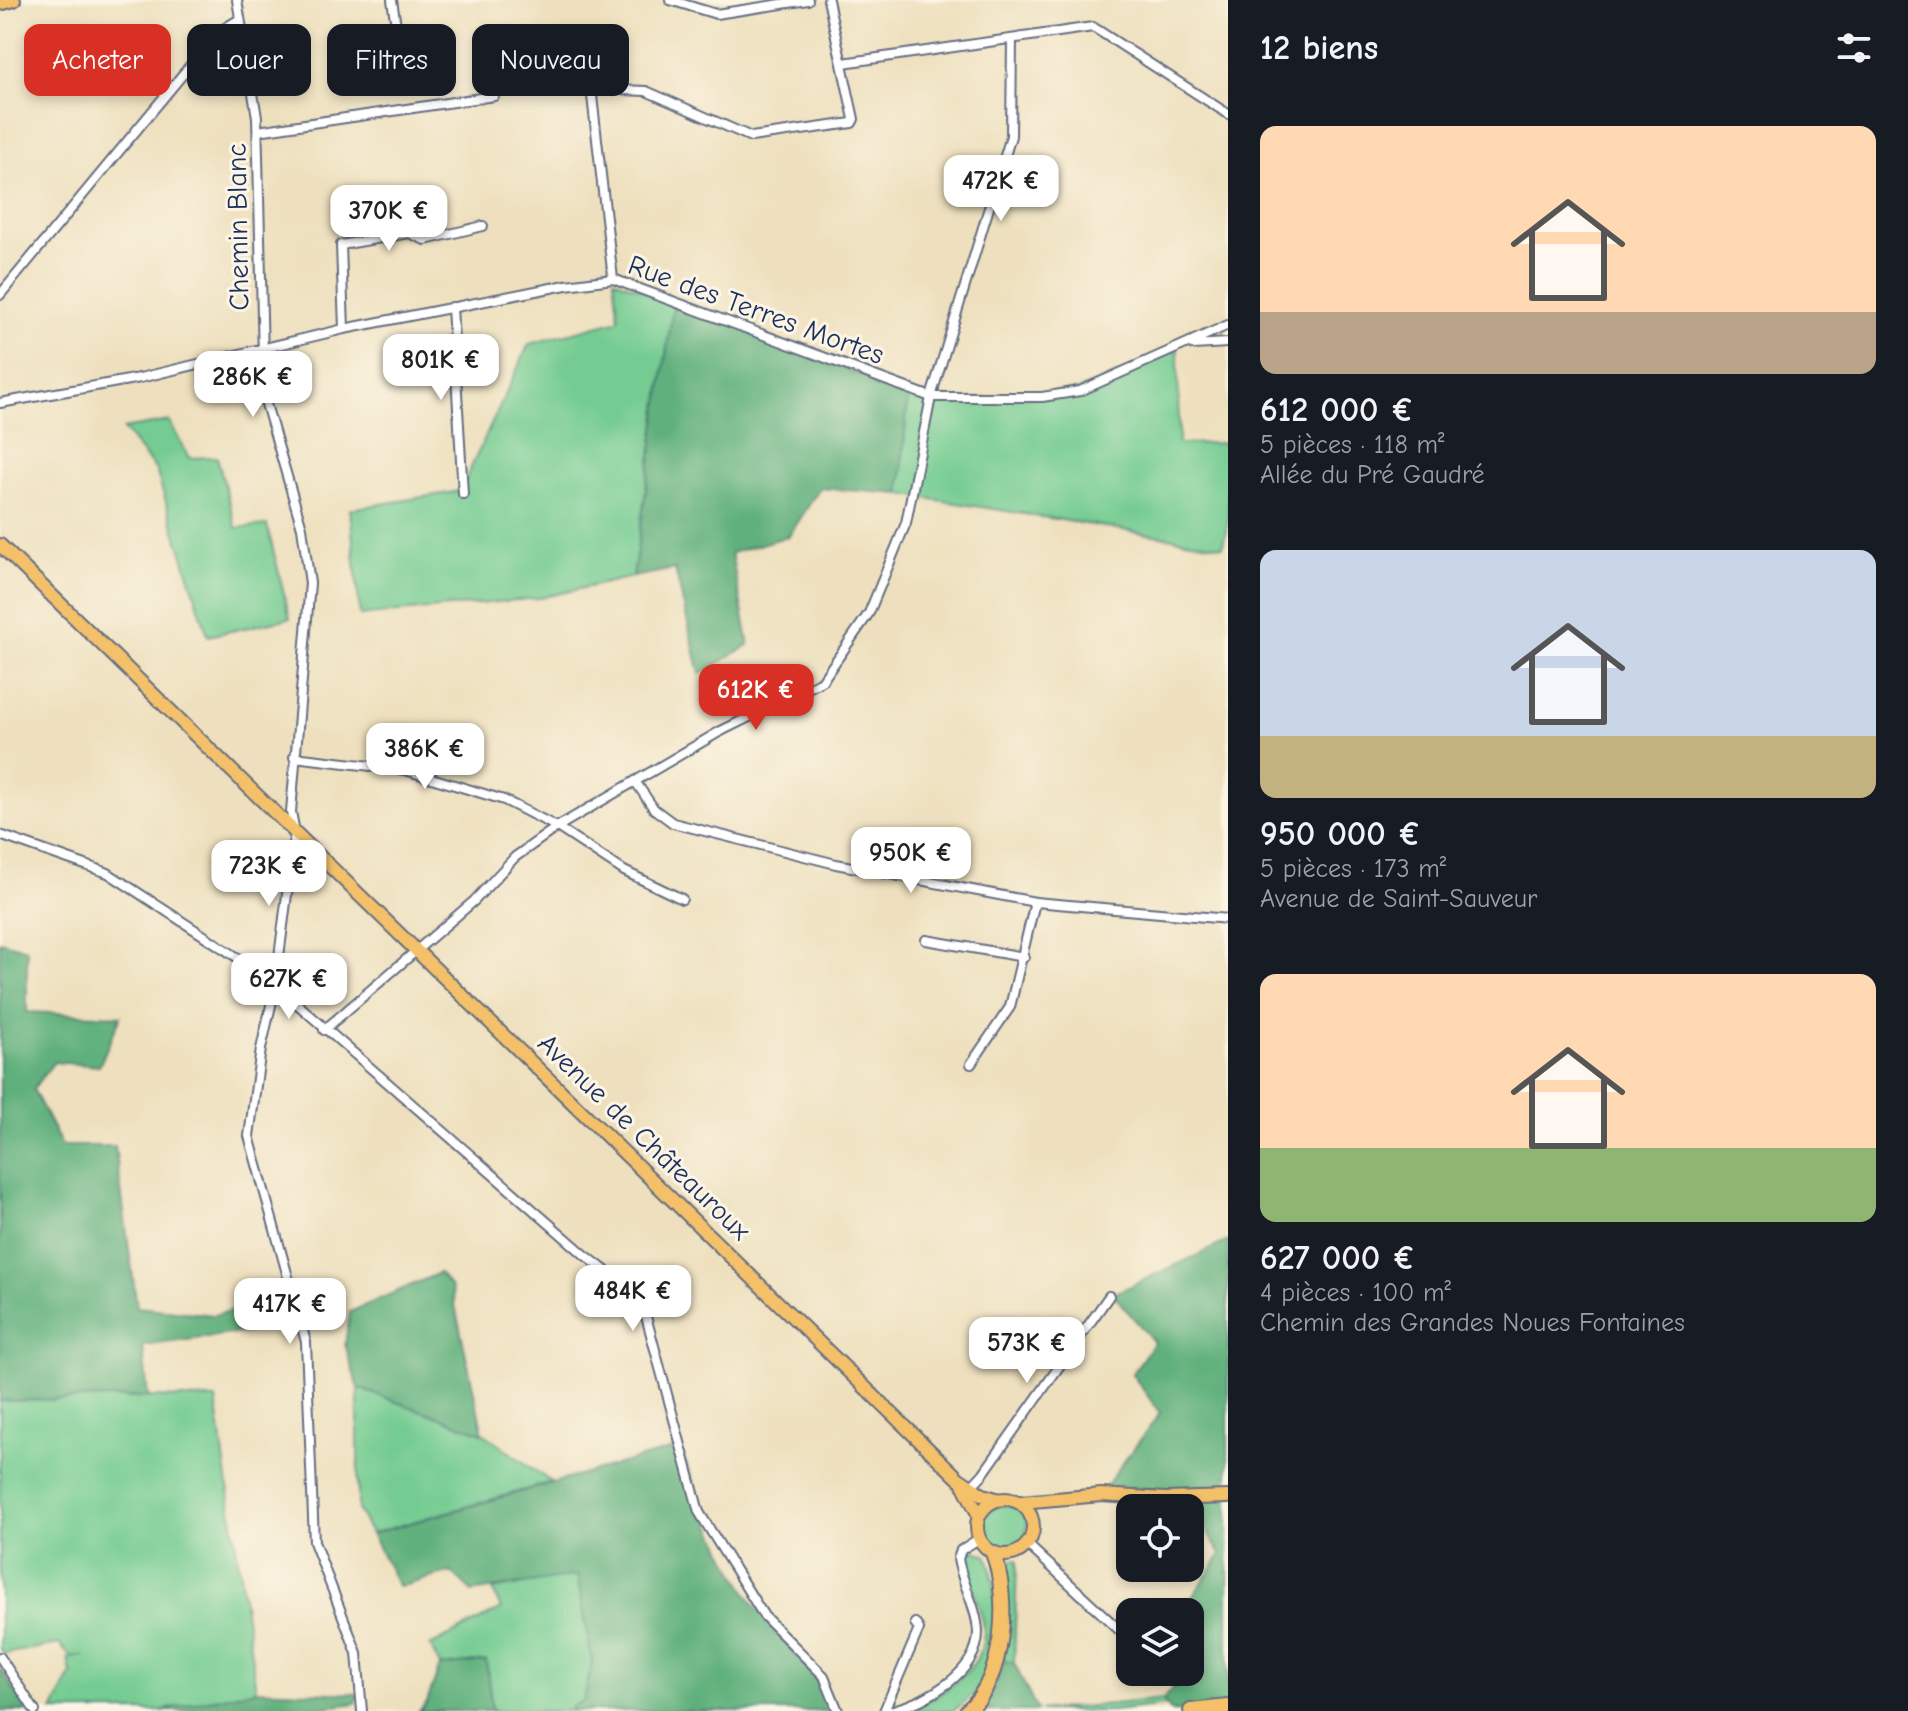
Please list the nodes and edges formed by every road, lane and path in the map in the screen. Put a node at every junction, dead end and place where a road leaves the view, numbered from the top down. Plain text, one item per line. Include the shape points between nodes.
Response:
1 (14, 0) edge
2 (237, 0) edge
3 (392, 0) edge
4 (670, 0) edge
5 (808, 0) edge
6 (828, 0) edge
7 (0, 4) edge
8 (240, 19) junction
9 (396, 24) edge
10 (1012, 39) junction
11 (843, 63) junction
12 (494, 96) dead end
13 (1228, 114) edge
14 (258, 131) junction
15 (483, 226) dead end
16 (613, 279) junction
17 (0, 295) edge
18 (452, 307) junction
19 (1228, 325) edge
20 (344, 329) junction
21 (1228, 343) edge
22 (1188, 345) junction
23 (262, 346) junction
24 (931, 397) junction
25 (0, 403) edge
26 (463, 494) dead end
27 (0, 545) edge
28 (294, 757) junction
29 (635, 781) junction
30 (557, 827) junction
31 (295, 832) junction
32 (0, 835) edge
33 (682, 899) dead end
34 (1035, 902) junction
35 (1228, 919) edge
36 (926, 940) dead end
37 (417, 950) junction
38 (1024, 957) junction
39 (275, 988) junction
40 (324, 1030) junction
41 (971, 1064) dead end
42 (1109, 1296) dead end
43 (969, 1488) junction
44 (1068, 1497) junction
45 (1228, 1497) edge
46 (996, 1499) junction
47 (1021, 1502) junction
48 (979, 1516) junction
49 (1034, 1523) junction
50 (980, 1538) junction
51 (1028, 1545) junction
52 (993, 1553) junction
53 (915, 1623) dead end
54 (1116, 1627) edge
55 (0, 1657) edge
56 (1228, 1707) edge
57 (35, 1711) edge
58 (362, 1711) edge
59 (838, 1711) edge
60 (887, 1711) edge
61 (967, 1711) edge
62 (1191, 1711) edge

1 - 7 main road
2 - 8 street, Chemin Blanc
3 - 9 street
4 - 5 street via 716,14
6 - 11 street
8 - 14 street, Chemin Blanc
8 - 17 street via 217,33
10 - 11 street
10 - 13 street via 1101,29
10 - 24 street via 1011,136
11 - 16 street via 852,123 770,136 751,137 646,91 597,89 592,96
12 - 14 street
14 - 23 street, Chemin Blanc
15 - 20 street via 425,240 409,233 341,245
16 - 18 street, Rue des Terres Mortes
16 - 24 street, Rue des Terres Mortes
18 - 20 street, Rue des Terres Mortes
18 - 26 street
19 - 22 street, Rue des Terres Mortes
20 - 23 street, Rue des Terres Mortes
21 - 22 street
22 - 24 street, Rue des Terres Mortes via 1080,391 1042,397
23 - 25 street, Rue des Terres Mortes via 140,378
23 - 28 street, Chemin Blanc via 264,397 302,528 310,583
24 - 29 street via 906,523 869,613 822,681
27 - 31 main road, Avenue de Châteauroux
28 - 30 street via 438,777 504,800
28 - 31 street, Chemin Blanc
29 - 30 street
29 - 34 street via 654,809 673,823 836,864
30 - 33 street via 624,871
30 - 37 street via 515,857
31 - 37 main road, Avenue de Châteauroux
31 - 39 street, Chemin Blanc
32 - 39 street via 108,873 252,967
34 - 35 street
34 - 38 street
36 - 38 street
37 - 40 street
37 - 43 main road, Avenue de Châteauroux
38 - 41 street via 1010,1007
39 - 40 street
39 - 58 street, Chemin Blanc via 249,1136 306,1342 314,1542 357,1653
40 - 59 street via 641,1298 699,1512 764,1616 824,1676
42 - 43 street
43 - 46 main road
43 - 48 main road, Avenue de Châteauroux
44 - 45 main road
44 - 47 main road
44 - 49 main road via 1041,1511
46 - 47 main road
46 - 48 main road
47 - 49 main road
48 - 50 main road
49 - 51 main road
50 - 52 main road
50 - 60 street via 961,1550 958,1559 978,1632 970,1661 948,1682
51 - 52 main road via 1017,1553
51 - 54 street
52 - 61 highway via 1000,1586 997,1664 990,1685
53 - 60 street via 919,1629
55 - 57 street
56 - 62 highway

